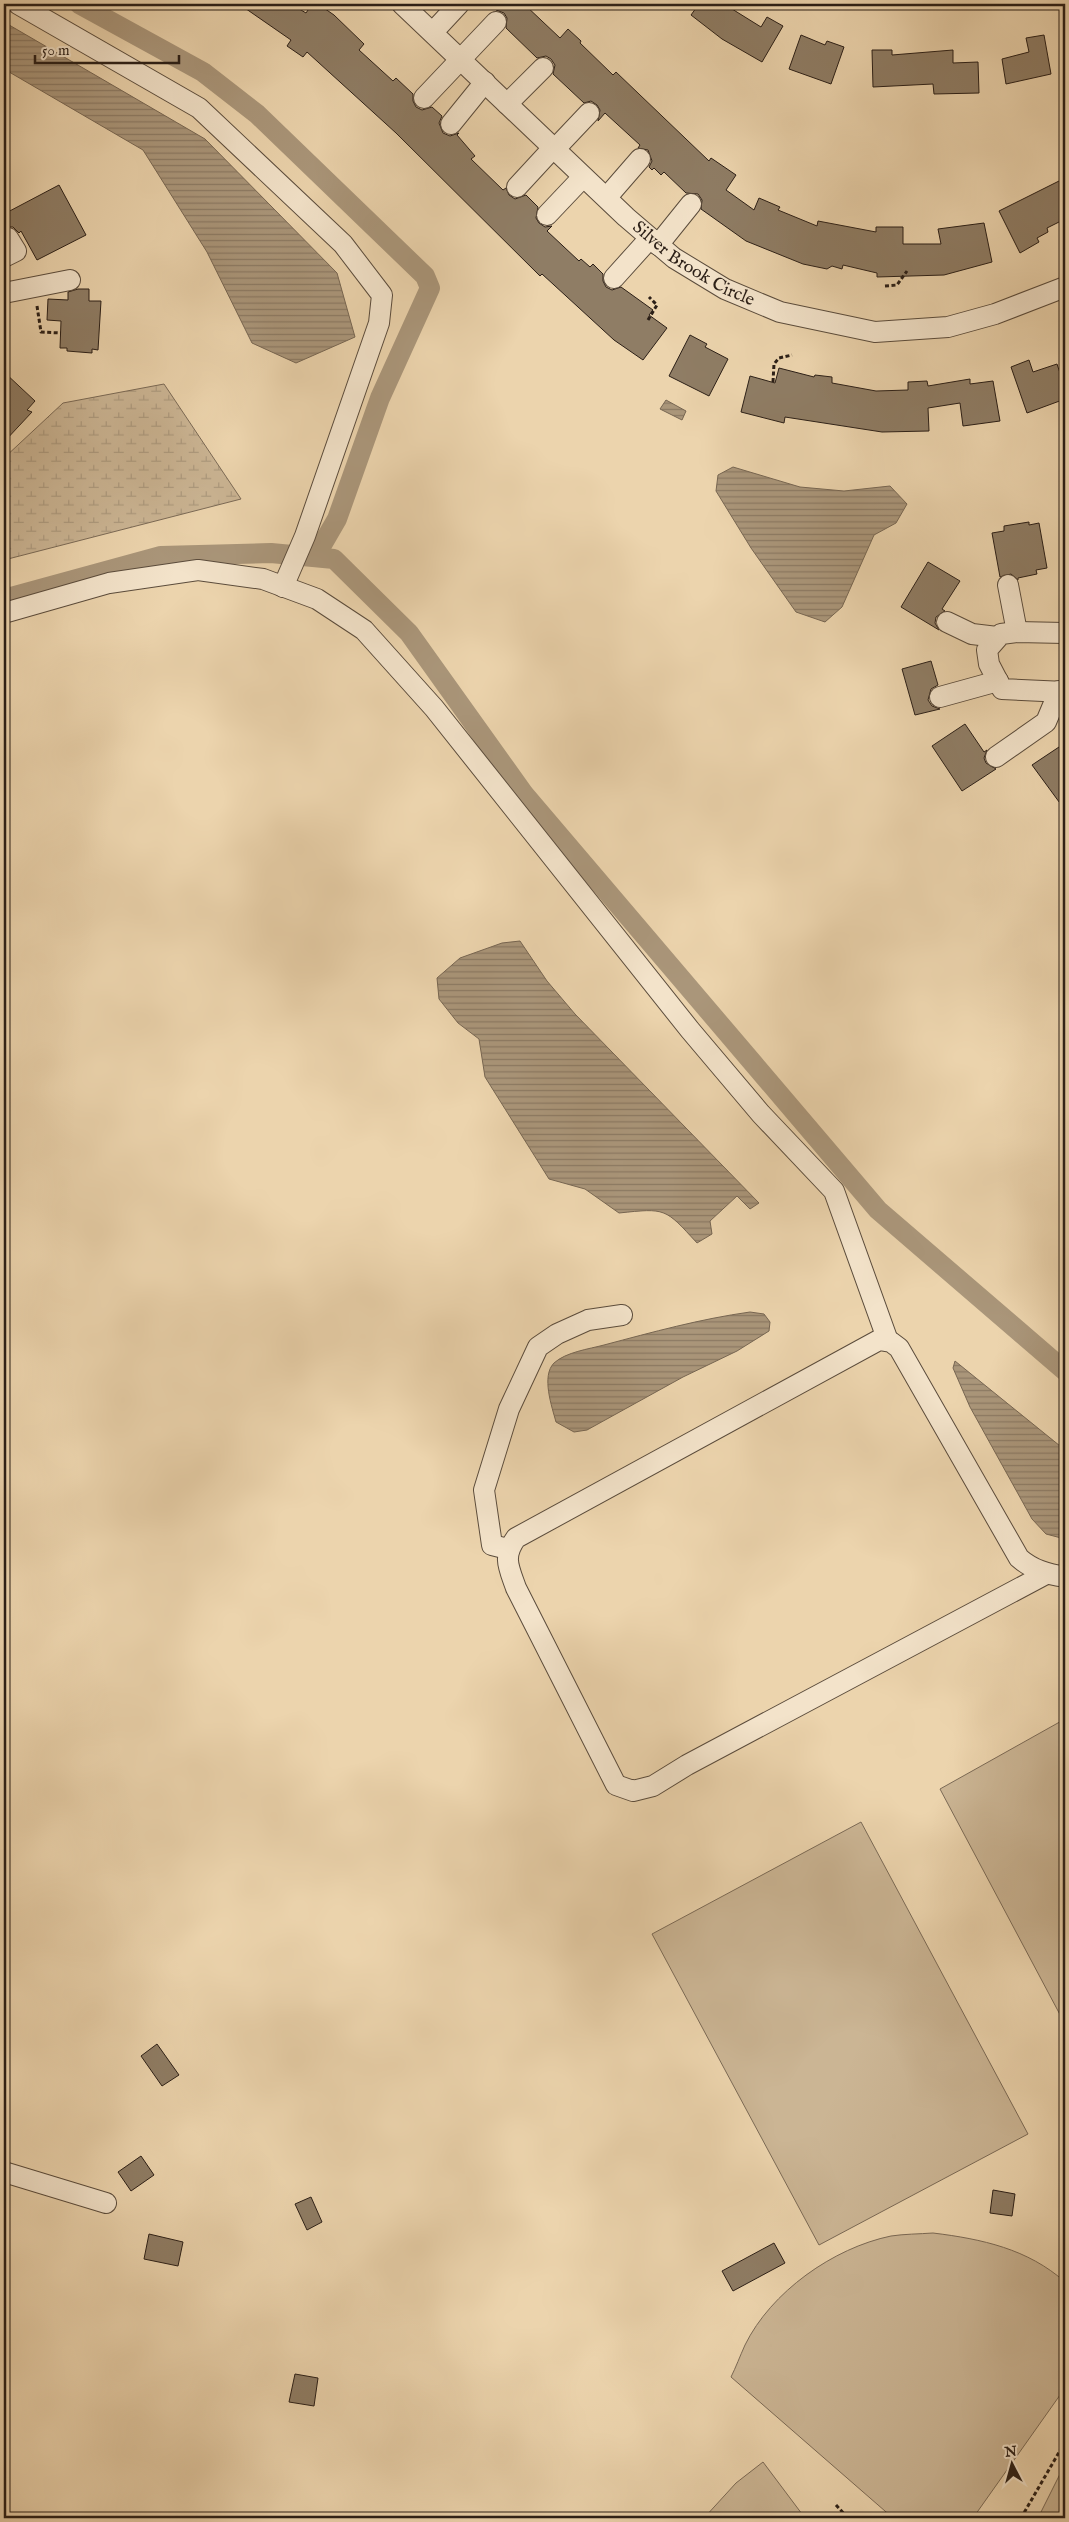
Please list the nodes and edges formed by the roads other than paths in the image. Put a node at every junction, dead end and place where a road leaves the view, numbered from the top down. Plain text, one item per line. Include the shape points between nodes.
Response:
1 (18, 4) edge
2 (402, 4) edge
3 (459, 4) edge
4 (496, 22) dead end
5 (433, 32) junction
6 (461, 59) junction
7 (542, 68) dead end
8 (485, 82) junction
9 (424, 98) dead end
10 (507, 104) junction
11 (589, 113) dead end
12 (451, 124) dead end
13 (554, 149) junction
14 (640, 159) dead end
15 (583, 177) junction
16 (518, 187) dead end
17 (607, 197) junction
18 (691, 204) dead end
19 (547, 215) dead end
20 (654, 241) junction
21 (614, 278) dead end
22 (70, 280) dead end
23 (1065, 287) edge
24 (4, 293) edge
25 (1008, 585) dead end
26 (283, 586) junction
27 (4, 613) edge
28 (946, 622) dead end
29 (1016, 632) junction
30 (1065, 633) edge
31 (998, 637) junction
32 (998, 681) junction
33 (1062, 692) edge
34 (940, 697) dead end
35 (996, 757) dead end
36 (622, 1315) dead end
37 (888, 1341) junction
38 (508, 1550) junction
39 (1056, 1575) edge
40 (7, 2173) edge
41 (106, 2203) dead end

1 - 26 street via 199,108 343,244 382,295 379,323 305,536
2 - 5 street, Silver Brook Circle
3 - 5 street
4 - 6 street
5 - 6 street, Silver Brook Circle
6 - 8 street, Silver Brook Circle
6 - 9 street
7 - 10 street
8 - 10 street, Silver Brook Circle
8 - 12 street
10 - 13 street, Silver Brook Circle
11 - 13 street
13 - 15 street, Silver Brook Circle
13 - 16 street
14 - 17 street
15 - 17 street, Silver Brook Circle
15 - 19 street
17 - 20 street, Silver Brook Circle
18 - 20 street
20 - 21 street
20 - 23 street, Silver Brook Circle via 674,258 725,289 780,312 875,332 948,327 995,314
22 - 24 street
25 - 29 street
26 - 27 street via 264,579 198,570 109,583
26 - 37 street via 317,599 364,630 415,687 601,915 703,1046 761,1114 834,1191
28 - 31 street via 972,634
29 - 30 street
29 - 31 street
31 - 32 street via 987,650 988,664
32 - 33 street via 1002,689
32 - 34 street
33 - 35 street via 1046,722
36 - 38 street via 588,1320 557,1334 538,1348 534,1356 509,1409 484,1490 492,1545
37 - 38 street via 879,1340 516,1538
37 - 39 street via 899,1348 1019,1558 1029,1566
38 - 39 street via 508,1564 516,1588 616,1785 633,1791 653,1786 687,1765
40 - 41 street

